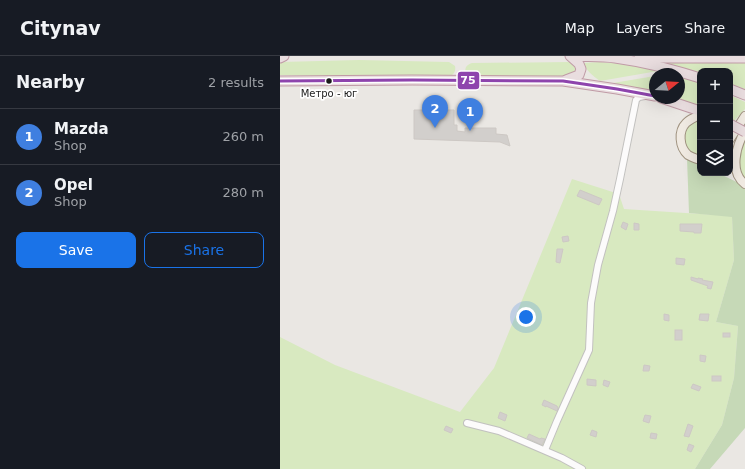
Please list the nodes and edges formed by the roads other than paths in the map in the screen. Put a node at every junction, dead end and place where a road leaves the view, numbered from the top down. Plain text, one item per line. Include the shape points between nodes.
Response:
1 (284, 56) edge
2 (570, 56) edge
3 (280, 58) edge
4 (614, 58) junction
5 (745, 58) edge
6 (280, 77) edge
7 (697, 77) edge
8 (563, 81) junction
9 (280, 82) edge
10 (290, 82) junction
11 (626, 90) junction
12 (733, 90) edge
13 (649, 95) edge
14 (745, 95) edge
15 (649, 96) edge
16 (636, 100) junction
17 (678, 104) edge
18 (697, 110) edge
19 (697, 116) edge
20 (745, 116) edge
21 (733, 125) edge
22 (745, 131) edge
23 (733, 134) edge
24 (697, 159) edge
25 (745, 184) edge
26 (467, 423) dead end
27 (545, 450) junction
28 (582, 469) edge

1 - 3 highway
2 - 4 highway
2 - 8 highway via 581,66 580,72 575,77
4 - 5 highway
4 - 7 highway via 655,65
6 - 10 highway
8 - 10 highway
8 - 11 highway
9 - 10 highway
11 - 13 highway
11 - 16 street
12 - 14 highway
15 - 16 street via 642,96
16 - 27 street via 613,210 598,265 591,303 589,350
17 - 18 highway
19 - 24 main road via 686,123 681,142 688,154
20 - 23 main road
21 - 22 highway, bridge
22 - 25 main road via 737,150 735,165 740,180
26 - 27 street via 499,431
27 - 28 street

